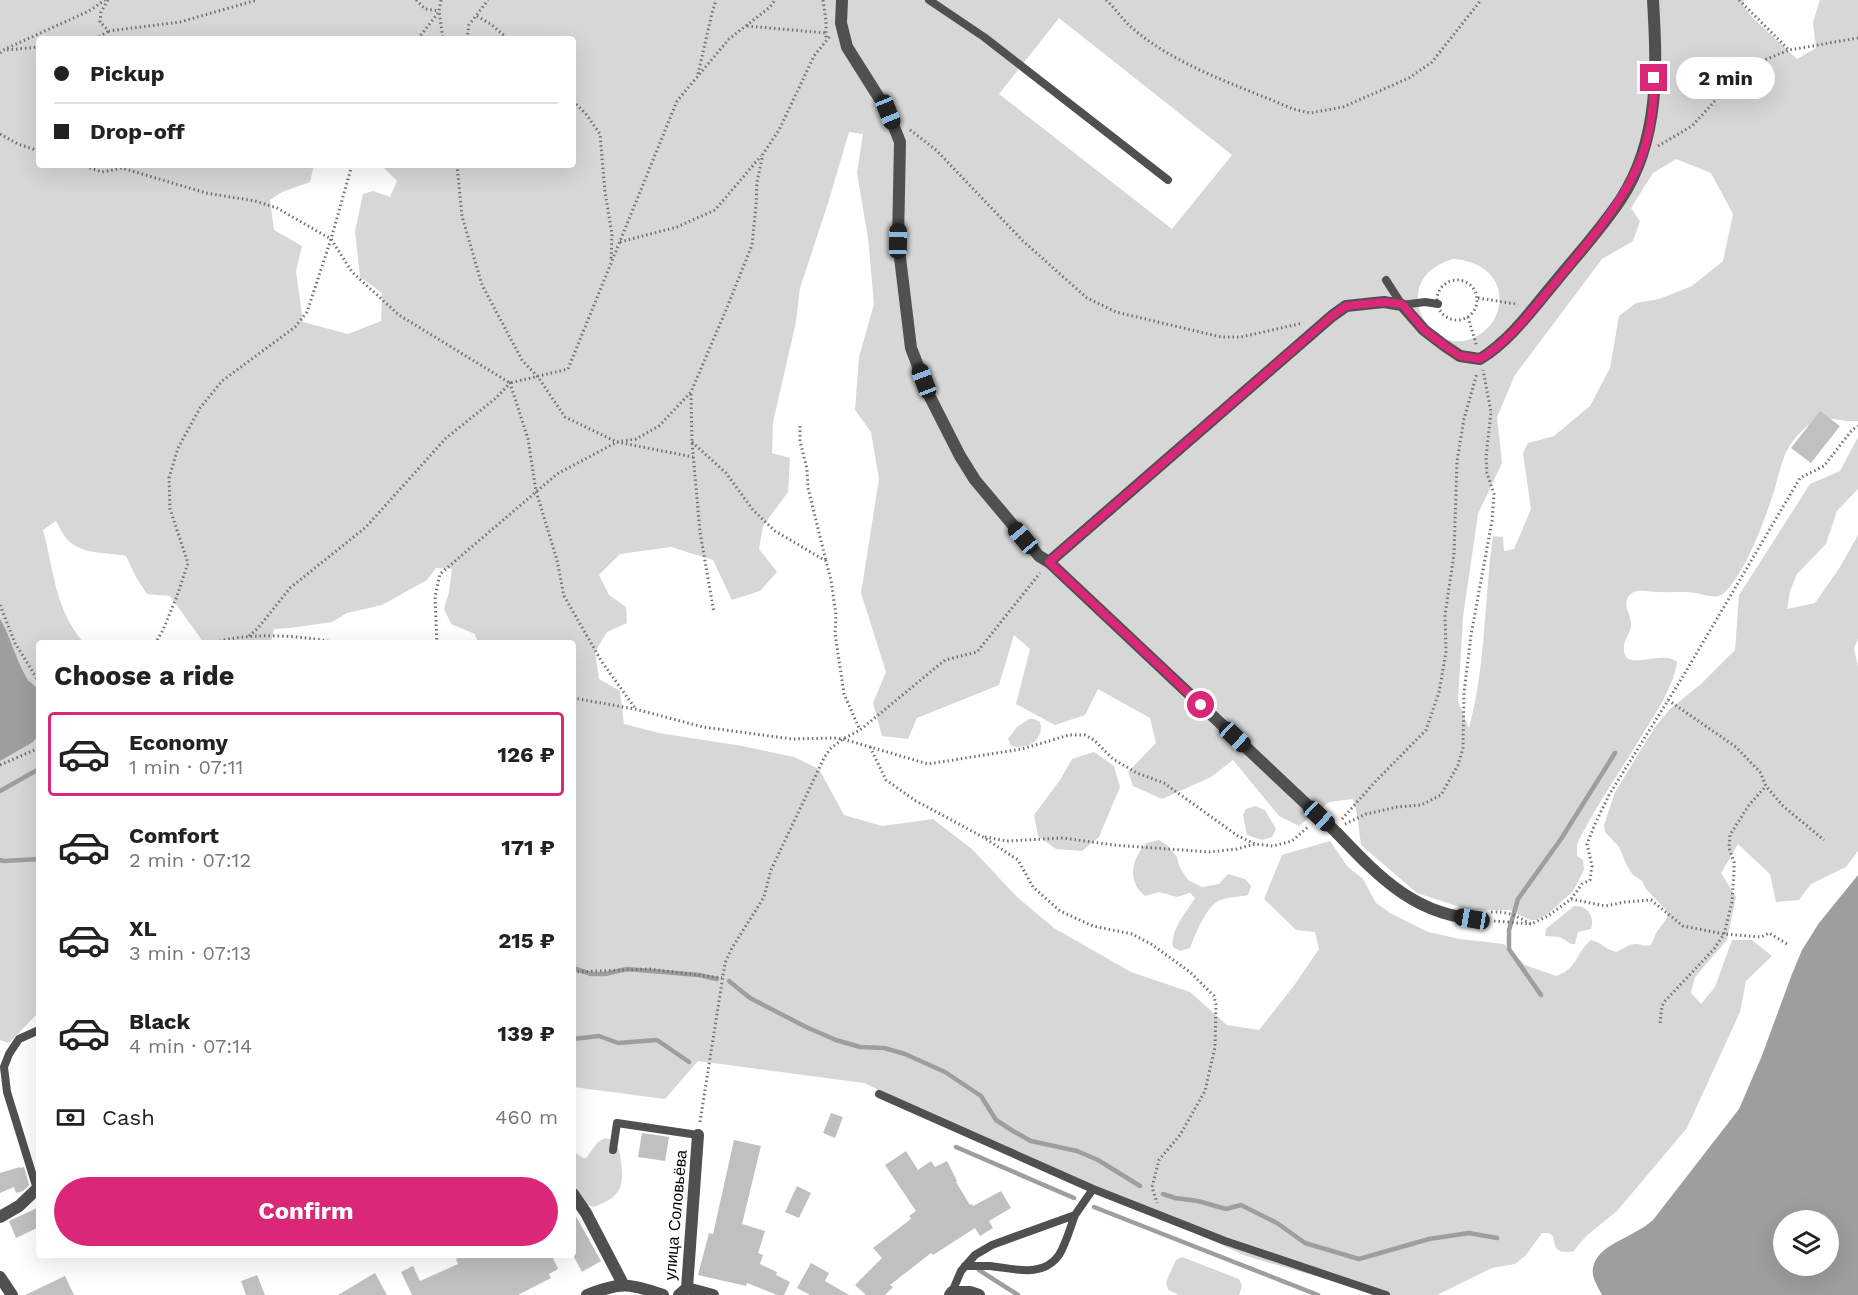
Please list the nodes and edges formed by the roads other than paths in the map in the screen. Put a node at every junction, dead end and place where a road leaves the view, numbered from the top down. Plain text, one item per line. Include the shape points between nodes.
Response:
1 (842, 0) edge
2 (929, 0) edge
3 (1653, 0) edge
4 (1168, 180) dead end
5 (1386, 280) dead end
6 (1402, 304) junction
7 (1438, 304) road end
8 (1049, 562) junction
9 (1482, 919) road end
10 (36, 1031) edge
11 (879, 1094) dead end
12 (698, 1135) joint
13 (613, 1150) dead end
14 (36, 1182) edge
15 (1093, 1189) junction
16 (36, 1190) edge
17 (576, 1198) edge
18 (1075, 1215) junction
19 (0, 1216) edge
20 (965, 1266) junction
21 (0, 1278) edge
22 (623, 1284) junction
23 (683, 1292) edge
24 (951, 1293) edge
25 (12, 1295) edge
26 (587, 1295) edge
27 (663, 1295) edge
28 (713, 1295) edge
29 (979, 1295) edge
30 (1386, 1295) edge

1 - 8 street via 841,23 847,47 888,112 900,142 898,241 911,348 930,397 975,480 1028,544
2 - 4 lane via 984,37
3 - 6 street via 1654,98 1638,166 1622,198 1528,315 1495,351 1480,359 1460,356 1445,346 1424,330
5 - 6 lane
6 - 7 lane
6 - 8 street via 1346,306 1332,316
8 - 9 street via 1370,867 1413,901 1446,915
10 - 14 lane via 19,1039 4,1067 7,1092
11 - 15 lane
12 - 13 lane via 617,1123
12 - 23 street, улица Соловьёва
15 - 18 lane
15 - 30 lane via 1225,1241
16 - 19 street via 19,1206
17 - 22 street
18 - 20 lane via 992,1245
18 - 20 lane via 1060,1254 1050,1265 1019,1271
20 - 24 lane
21 - 25 street
22 - 26 street, улица Соловьёва
22 - 27 street, улица Соловьёва
23 - 28 street
24 - 29 street

